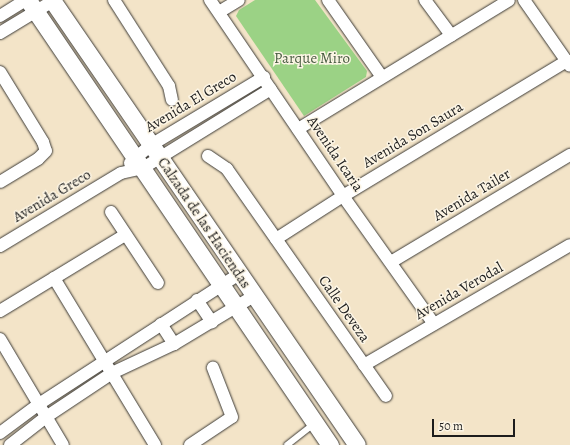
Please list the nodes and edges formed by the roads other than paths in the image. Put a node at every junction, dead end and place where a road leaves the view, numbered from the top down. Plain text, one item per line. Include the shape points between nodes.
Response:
1 (52, 0) edge
2 (114, 0) edge
3 (210, 0) edge
4 (239, 0) edge
5 (328, 0) edge
6 (425, 0) edge
7 (509, 0) edge
8 (524, 0) edge
9 (30, 4) edge
10 (219, 12) junction
11 (2, 24) edge
12 (451, 35) junction
13 (568, 63) edge
14 (0, 72) edge
15 (264, 77) junction
16 (382, 77) junction
17 (271, 89) junction
18 (172, 100) dead end
19 (194, 119) junction
20 (298, 129) junction
21 (202, 133) junction
22 (162, 147) junction
23 (570, 155) edge
24 (208, 156) dead end
25 (139, 162) junction
26 (0, 182) edge
27 (343, 196) junction
28 (111, 212) dead end
29 (125, 235) junction
30 (276, 239) junction
31 (570, 245) edge
32 (0, 246) edge
33 (391, 262) junction
34 (239, 274) junction
35 (54, 278) junction
36 (158, 283) dead end
37 (222, 285) junction
38 (254, 296) junction
39 (197, 300) junction
40 (237, 306) junction
41 (0, 311) edge
42 (212, 322) junction
43 (161, 324) junction
44 (434, 324) junction
45 (0, 339) edge
46 (174, 344) junction
47 (104, 361) junction
48 (364, 365) junction
49 (213, 368) dead end
50 (112, 374) junction
51 (386, 396) dead end
52 (38, 404) junction
53 (46, 417) junction
54 (315, 423) junction
55 (0, 433) edge
56 (10, 445) edge
57 (62, 445) edge
58 (155, 445) edge
59 (190, 445) edge
60 (287, 445) edge
61 (330, 445) edge
62 (357, 445) edge

1 - 9 street
1 - 22 main road, Calzada de las Haciendas
2 - 18 street via 169,86
3 - 10 street, Avenida Icaria
4 - 10 street
5 - 16 street
6 - 12 street
7 - 12 street
8 - 13 street
9 - 11 street
9 - 25 main road, Calzada de las Haciendas
10 - 15 street, Avenida Icaria
12 - 16 street
13 - 27 street, Avenida Son Saura
14 - 26 street via 46,151 38,159
15 - 17 street, Avenida Icaria
15 - 19 street, Avenida El Greco
16 - 20 street
17 - 20 street, Avenida Icaria
17 - 21 street, Avenida El Greco
19 - 21 street
19 - 22 street, Avenida El Greco
20 - 27 street, Avenida Icaria
21 - 22 street, Avenida El Greco
22 - 25 street, Avenida El Greco
22 - 34 main road, Calzada de las Haciendas
23 - 33 street, Avenida Tailer
24 - 30 street, Calle Deveza via 227,170
25 - 32 street, Avenida Greco
25 - 37 main road, Calzada de las Haciendas
27 - 30 street, Avenida Son Saura
27 - 33 street, Avenida Icaria
28 - 29 street
29 - 35 street
29 - 36 street
30 - 48 street, Calle Deveza
31 - 44 street, Avenida Verodal
33 - 44 street, Avenida Icaria
34 - 37 street
34 - 38 main road, Calzada de las Haciendas
35 - 41 street
35 - 47 street
37 - 39 street
37 - 40 main road, Calzada de las Haciendas
38 - 40 street
38 - 62 main road, Calzada de las Haciendas
39 - 42 street
39 - 43 street
40 - 42 street
40 - 54 main road, Calzada de las Haciendas
42 - 46 street
43 - 46 street
43 - 47 street
44 - 48 street, Avenida Verodal
45 - 52 street
46 - 50 street
47 - 50 street
47 - 52 street
48 - 51 street, Calle Deveza
49 - 59 street via 232,417
50 - 53 street
50 - 58 street
52 - 53 street
52 - 55 street
53 - 56 street
53 - 57 street
54 - 60 lane
54 - 61 main road, Calzada de las Haciendas

